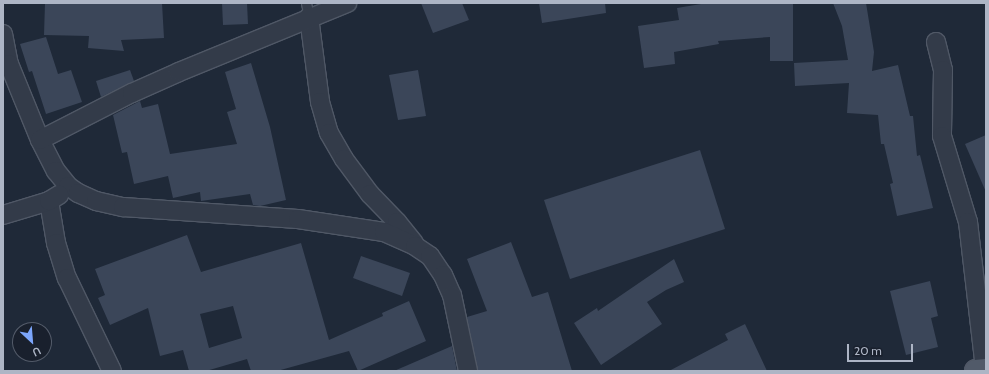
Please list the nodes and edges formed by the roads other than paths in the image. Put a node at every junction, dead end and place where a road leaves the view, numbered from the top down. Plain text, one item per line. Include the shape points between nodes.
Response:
1 (346, 3) edge
2 (307, 10) edge
3 (3, 34) edge
4 (936, 42) dead end
5 (6, 63) edge
6 (40, 140) junction
7 (68, 186) junction
8 (49, 201) junction
9 (3, 215) edge
10 (415, 246) junction
11 (982, 370) edge
12 (112, 371) edge
13 (468, 371) edge

1 - 2 street
2 - 6 street
2 - 10 street via 318,95 329,133 344,159 370,194 397,222
3 - 5 street
4 - 11 street via 943,70 942,136 968,222
5 - 6 street
6 - 7 street via 56,171
7 - 8 street
7 - 10 street via 78,194 96,201 123,206 298,219 384,232
8 - 9 street
8 - 12 street via 56,243 67,278
10 - 13 street via 430,256 452,295

